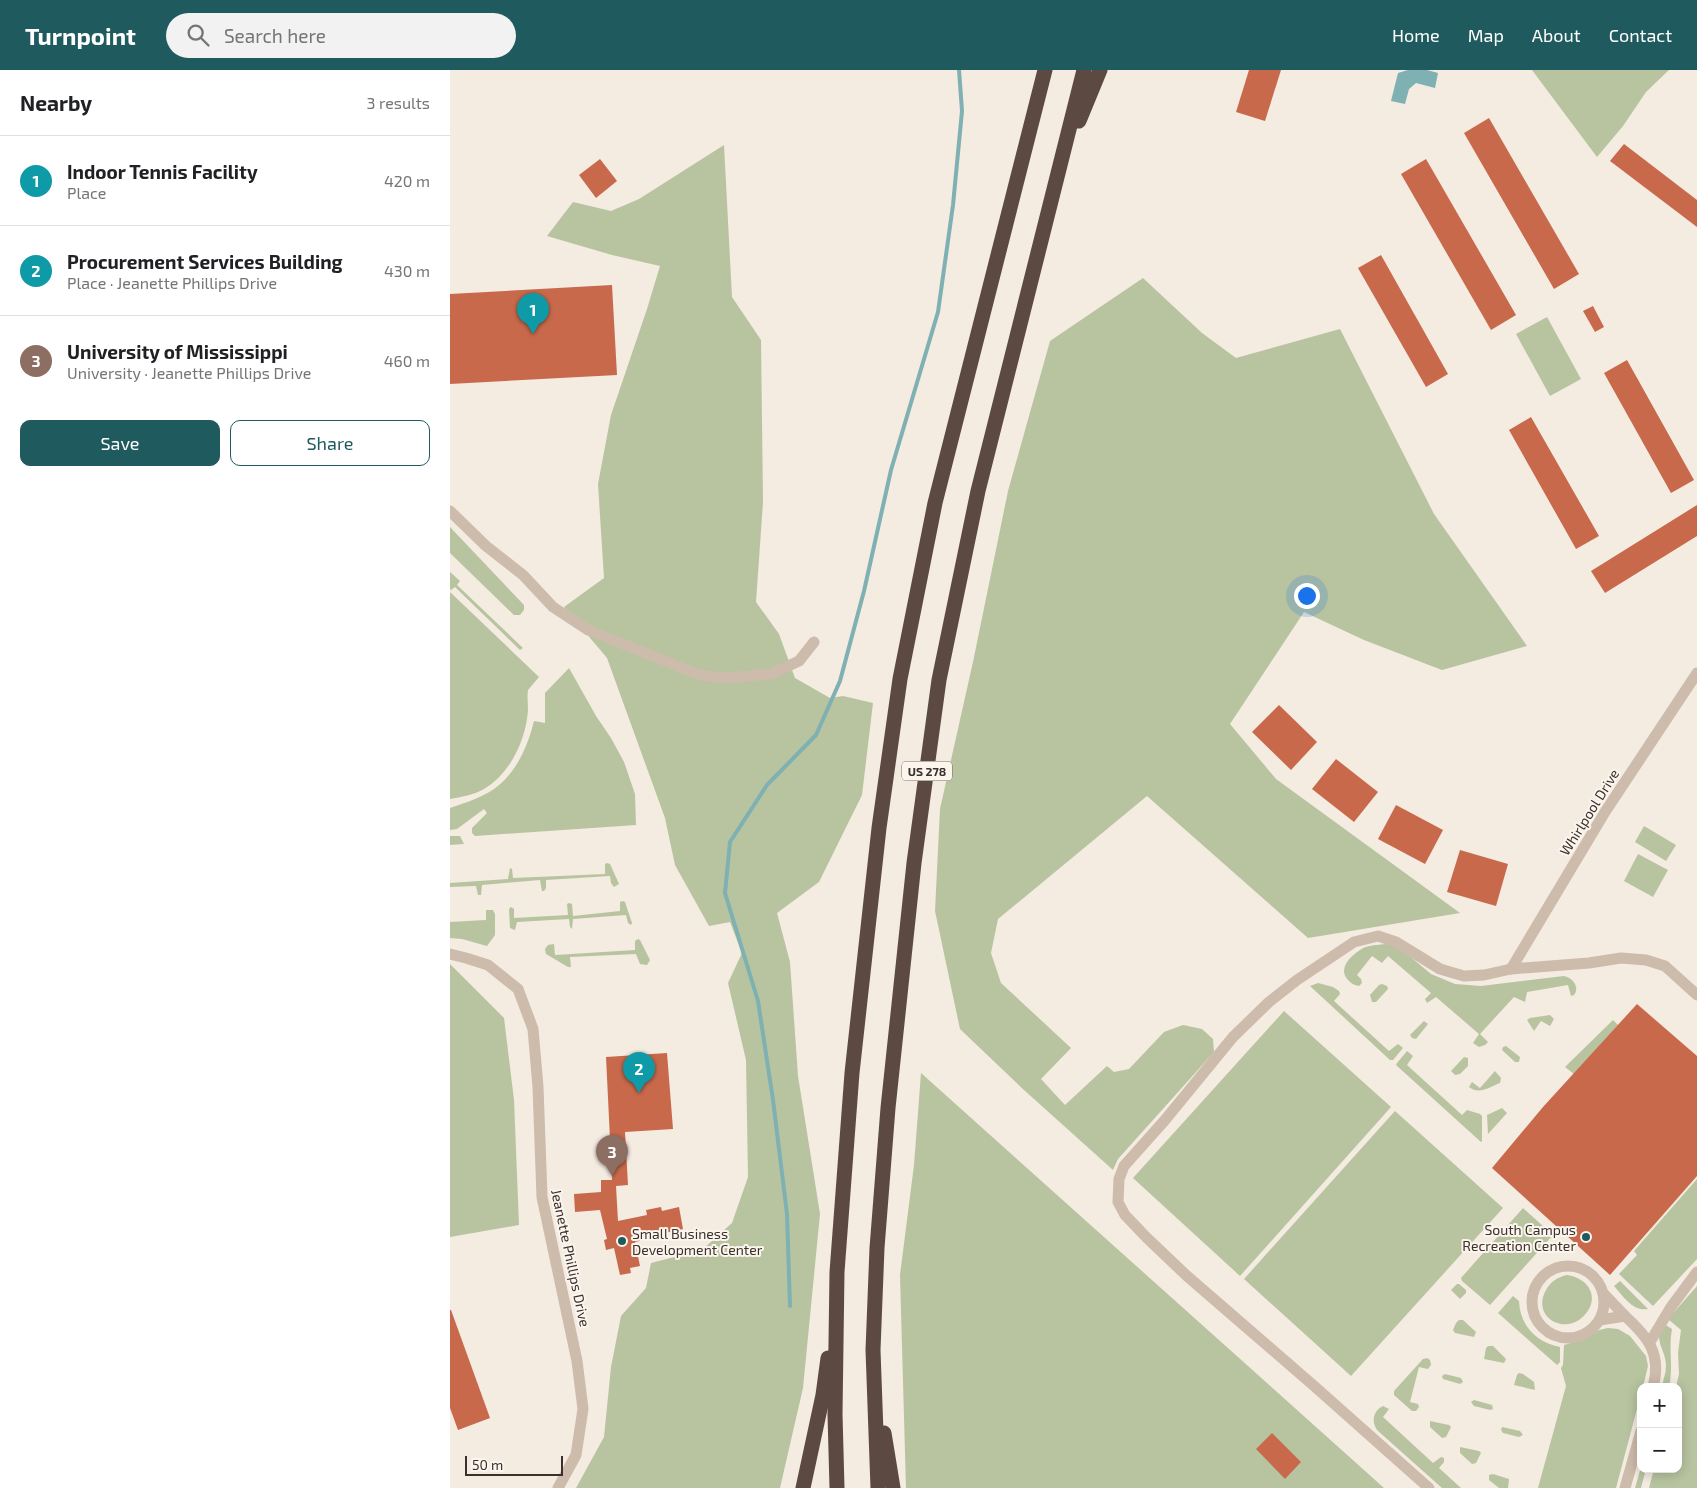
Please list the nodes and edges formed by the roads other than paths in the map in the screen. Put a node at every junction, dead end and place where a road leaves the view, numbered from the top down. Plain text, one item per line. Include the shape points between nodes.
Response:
1 (1033, 70) edge
2 (1044, 70) edge
3 (1084, 70) edge
4 (1100, 70) edge
5 (1026, 143) junction
6 (1058, 176) junction
7 (450, 511) edge
8 (814, 642) dead end
9 (1697, 673) edge
10 (450, 954) edge
11 (1511, 969) junction
12 (1697, 995) edge
13 (837, 1272) junction
14 (1697, 1272) edge
15 (1603, 1293) junction
16 (1625, 1316) junction
17 (1600, 1320) junction
18 (1650, 1342) junction
19 (874, 1350) junction
20 (1654, 1383) edge
21 (1637, 1445) edge
22 (558, 1488) edge
23 (802, 1488) edge
24 (837, 1488) edge
25 (878, 1488) edge
26 (893, 1488) edge
27 (1429, 1488) edge
28 (1625, 1488) edge

1 - 5 highway
2 - 5 highway, US 278
3 - 6 highway, US 278
4 - 6 highway
5 - 13 highway, US 278 via 935,504 900,679 879,828 852,1073
6 - 19 highway, US 278 via 978,491 940,680 914,863 888,1108 877,1248
7 - 8 street via 553,607 588,630 700,675 725,678 771,674 799,661
9 - 11 street, Whirlpool Drive via 1605,812
10 - 22 street, Jeanette Phillips Drive via 488,965 518,989 533,1029 542,1197 577,1361 583,1409 576,1455
11 - 12 street via 1621,958 1646,960 1665,966
11 - 27 street via 1464,976 1440,969 1396,942 1378,936 1354,942 1297,980 1233,1037 1124,1166 1119,1179 1118,1202 1146,1238
13 - 23 highway via 824,1395
13 - 24 highway, US 278
14 - 18 street
15 - 16 street
15 - 17 street via 1604,1308
15 - 17 street via 1593,1275 1583,1268 1560,1266 1539,1279 1531,1301 1538,1324 1558,1338 1582,1336
16 - 17 street
16 - 18 street
18 - 20 street via 1656,1365
19 - 25 highway, US 278
19 - 26 highway
21 - 28 street

